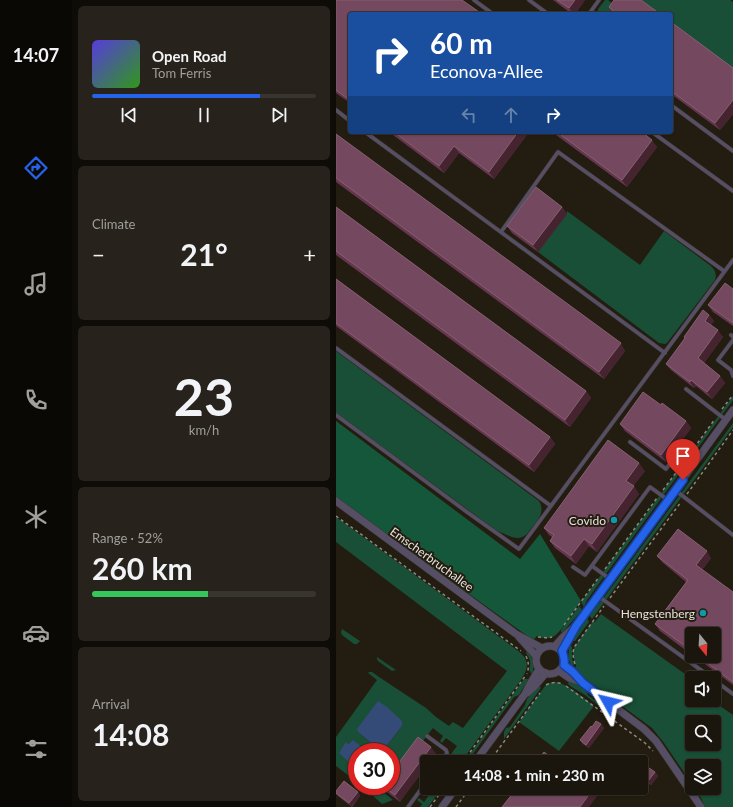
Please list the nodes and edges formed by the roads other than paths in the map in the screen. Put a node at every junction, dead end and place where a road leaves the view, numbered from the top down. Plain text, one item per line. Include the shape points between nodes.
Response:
1 (474, 0) edge
2 (529, 0) edge
3 (600, 0) edge
4 (490, 12) edge
5 (545, 12) edge
6 (591, 12) edge
7 (673, 106) edge
8 (336, 110) edge
9 (348, 119) edge
10 (369, 134) edge
11 (655, 134) edge
12 (733, 151) edge
13 (733, 191) edge
14 (501, 232) junction
15 (733, 260) edge
16 (724, 272) junction
17 (733, 340) edge
18 (336, 348) edge
19 (664, 353) junction
20 (733, 376) edge
21 (686, 389) dead end
22 (733, 410) edge
23 (336, 416) edge
24 (726, 420) junction
25 (630, 442) dead end
26 (698, 459) junction
27 (675, 490) junction
28 (668, 500) junction
29 (336, 502) edge
30 (551, 506) junction
31 (733, 535) edge
32 (592, 566) junction
33 (573, 567) dead end
34 (610, 579) junction
35 (598, 596) junction
36 (576, 626) junction
37 (516, 634) junction
38 (555, 646) junction
39 (542, 648) junction
40 (562, 651) junction
41 (536, 656) junction
42 (561, 668) junction
43 (539, 669) junction
44 (702, 671) edge
45 (546, 674) junction
46 (721, 685) edge
47 (525, 694) junction
48 (733, 694) edge
49 (428, 736) dead end
50 (445, 755) edge
51 (480, 755) edge
52 (420, 791) edge
53 (451, 795) edge
54 (408, 807) edge
55 (442, 807) edge
56 (701, 807) edge

1 - 4 lane
2 - 5 lane
3 - 6 lane
7 - 12 lane
8 - 9 lane
10 - 14 lane
11 - 13 lane
14 - 16 lane via 558,152
14 - 19 lane
15 - 16 lane
16 - 19 lane
17 - 20 lane via 718,360 731,370
18 - 30 lane
19 - 30 lane
21 - 24 lane
22 - 24 street
23 - 30 lane via 519,549
24 - 26 street
25 - 26 lane via 666,469 682,447
26 - 27 street
27 - 28 street
27 - 31 lane
28 - 32 lane via 650,487
28 - 34 street
29 - 37 street, Emscherbruchallee
32 - 33 lane via 585,575
32 - 34 lane
34 - 35 street
35 - 36 street
35 - 44 lane
36 - 38 street
36 - 40 street
37 - 39 street, Emscherbruchallee
37 - 41 street, Emscherbruchallee
38 - 39 street
38 - 40 street
39 - 41 street
40 - 42 street via 564,659
41 - 43 street
42 - 45 street
42 - 56 street via 569,678 583,683 644,729 656,741
43 - 45 street
43 - 47 street
45 - 47 street
46 - 48 lane
47 - 51 street
49 - 50 lane via 446,750
52 - 54 lane
53 - 55 street

